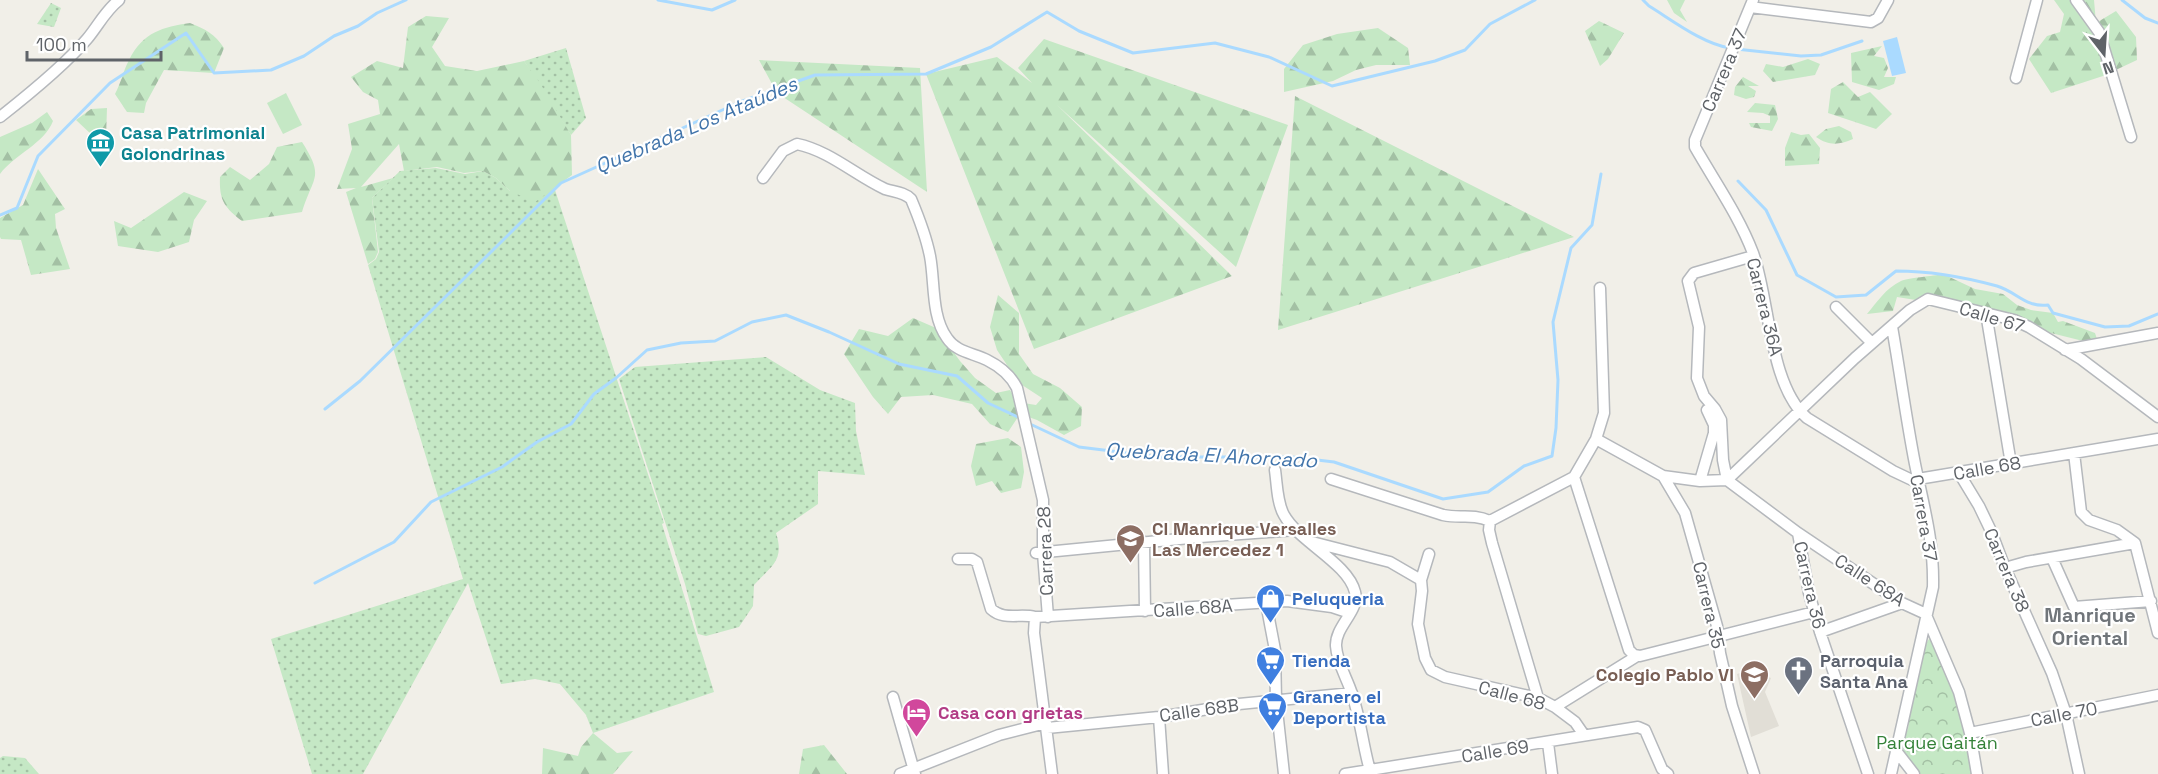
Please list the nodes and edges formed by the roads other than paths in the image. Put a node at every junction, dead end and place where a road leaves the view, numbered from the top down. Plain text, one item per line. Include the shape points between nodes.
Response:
1 (119, 0) edge
2 (1888, 0) edge
3 (2037, 0) edge
4 (2076, 0) edge
5 (1752, 3) edge
6 (2016, 78) dead end
7 (0, 117) edge
8 (2131, 137) dead end
9 (1695, 140) joint
10 (764, 178) dead end
11 (1754, 256) junction
12 (1600, 288) dead end
13 (1836, 307) dead end
14 (1986, 313) junction
15 (1892, 327) junction
16 (2158, 333) edge
17 (1872, 343) junction
18 (2065, 350) junction
19 (1691, 382) dead end
20 (1799, 411) junction
21 (2158, 417) edge
22 (1596, 439) junction
23 (2158, 439) edge
24 (2074, 453) junction
25 (2011, 464) junction
26 (1275, 470) dead end
27 (1959, 473) junction
28 (1663, 476) junction
29 (1574, 477) junction
30 (1331, 479) dead end
31 (1727, 480) junction
32 (1920, 480) junction
33 (1700, 481) junction
34 (1490, 521) junction
35 (1296, 530) junction
36 (1798, 533) junction
37 (1308, 541) junction
38 (1144, 542) junction
39 (2135, 543) junction
40 (1039, 553) junction
41 (1429, 554) dead end
42 (2052, 558) junction
43 (958, 559) dead end
44 (2005, 568) junction
45 (1421, 580) junction
46 (2151, 601) junction
47 (1266, 603) junction
48 (1902, 603) junction
49 (1145, 611) junction
50 (1814, 612) junction
51 (1350, 613) junction
52 (1926, 615) junction
53 (1035, 617) junction
54 (1048, 617) junction
55 (1820, 632) junction
56 (2158, 633) edge
57 (1718, 638) junction
58 (1635, 656) junction
59 (1352, 693) junction
60 (2158, 695) edge
61 (893, 697) dead end
62 (1538, 698) junction
63 (1276, 700) junction
64 (1555, 707) junction
65 (2066, 714) junction
66 (1159, 717) junction
67 (1046, 726) junction
68 (1970, 733) junction
69 (1584, 735) junction
70 (1548, 742) junction
71 (1897, 752) junction
72 (1424, 762) junction
73 (914, 772) edge
74 (1370, 772) edge
75 (1664, 772) edge
76 (900, 774) edge
77 (1052, 774) edge
78 (1163, 774) edge
79 (1284, 774) edge
80 (1345, 774) edge
81 (1426, 774) edge
82 (1552, 774) edge
83 (1754, 774) edge
84 (1868, 774) edge
85 (1891, 774) edge
86 (1914, 774) edge
87 (1977, 774) edge
88 (2079, 774) edge

1 - 7 street via 86,40
2 - 5 street via 1878,18 1871,22
3 - 6 street
4 - 8 street via 2099,32
5 - 9 street, Carrera 37
9 - 11 street, Carrera 36A via 1695,147
10 - 40 street, Carrera 28 via 783,151 797,144 811,147 873,183 911,199 924,231 942,332 956,348 987,360 1012,379 1027,425 1043,500
11 - 20 street, Carrera 36A via 1781,374
11 - 31 street via 1694,273 1688,281 1699,327 1697,378 1720,420
12 - 22 street via 1604,413
13 - 17 street
14 - 15 street, Calle 67 via 1928,299
14 - 18 street, Calle 67 via 2027,326
14 - 25 street
15 - 17 street
15 - 32 street, Carrera 37
16 - 18 street
17 - 20 street
18 - 21 street, Calle 67
19 - 33 street via 1714,425
20 - 31 street
20 - 32 street via 1899,474
22 - 28 street
22 - 29 street
23 - 24 street, Calle 68
24 - 25 street, Calle 68
24 - 39 street via 2084,517 2117,530
25 - 27 street, Calle 68
26 - 35 street via 1280,504
27 - 32 street, Calle 68
27 - 44 street, Carrera 38 via 1979,506
28 - 33 street
28 - 57 street, Carrera 35 via 1685,513
29 - 34 street
29 - 58 street via 1629,650
30 - 34 street via 1443,515 1476,516
31 - 33 street
31 - 36 street, Calle 68A
32 - 52 street, Carrera 37 via 1934,557 1933,587
34 - 62 street via 1492,543
35 - 37 street
35 - 38 street
36 - 48 street, Calle 68A
36 - 50 street, Carrera 36
37 - 45 street via 1390,562
37 - 51 street via 1352,584 1356,594
38 - 40 street
38 - 49 street
39 - 42 street
39 - 46 street
40 - 54 street, Carrera 28
41 - 45 street
42 - 44 street
42 - 46 street via 2074,607
43 - 53 street, Calle 68A via 977,562 996,614
44 - 65 street, Carrera 38 via 2052,672
45 - 62 street, Calle 68 via 1418,624 1431,670 1445,677
46 - 56 street
47 - 49 street, Calle 68A
47 - 51 street, Calle 68A via 1308,603
47 - 63 street via 1275,650
48 - 52 street, Calle 68A
48 - 55 street
49 - 54 street, Calle 68A
50 - 55 street, Carrera 36
50 - 57 street
51 - 59 street via 1339,630 1336,648
52 - 68 street via 1959,692
52 - 71 street
53 - 54 street, Calle 68A
53 - 67 street
55 - 84 street, Carrera 36
57 - 58 street
57 - 83 street, Carrera 35 via 1732,706
58 - 64 street
59 - 63 street, Calle 68B
59 - 74 street
60 - 65 street, Calle 70
61 - 73 street
62 - 64 street, Calle 68
63 - 66 street, Calle 68B
63 - 79 street
64 - 69 street, Calle 68 via 1575,722
65 - 68 street, Calle 70
65 - 88 street, Carrera 38
66 - 67 street, Calle 68B
66 - 78 street
67 - 73 street, Calle 68B via 976,743
67 - 77 street
68 - 87 street
69 - 70 street, Calle 69
69 - 75 street, Calle 69 via 1638,727 1645,730
70 - 72 street, Calle 69
70 - 82 street
71 - 85 street
71 - 86 street
72 - 74 street, Calle 69
72 - 81 street
73 - 76 street
74 - 80 street, Calle 69

